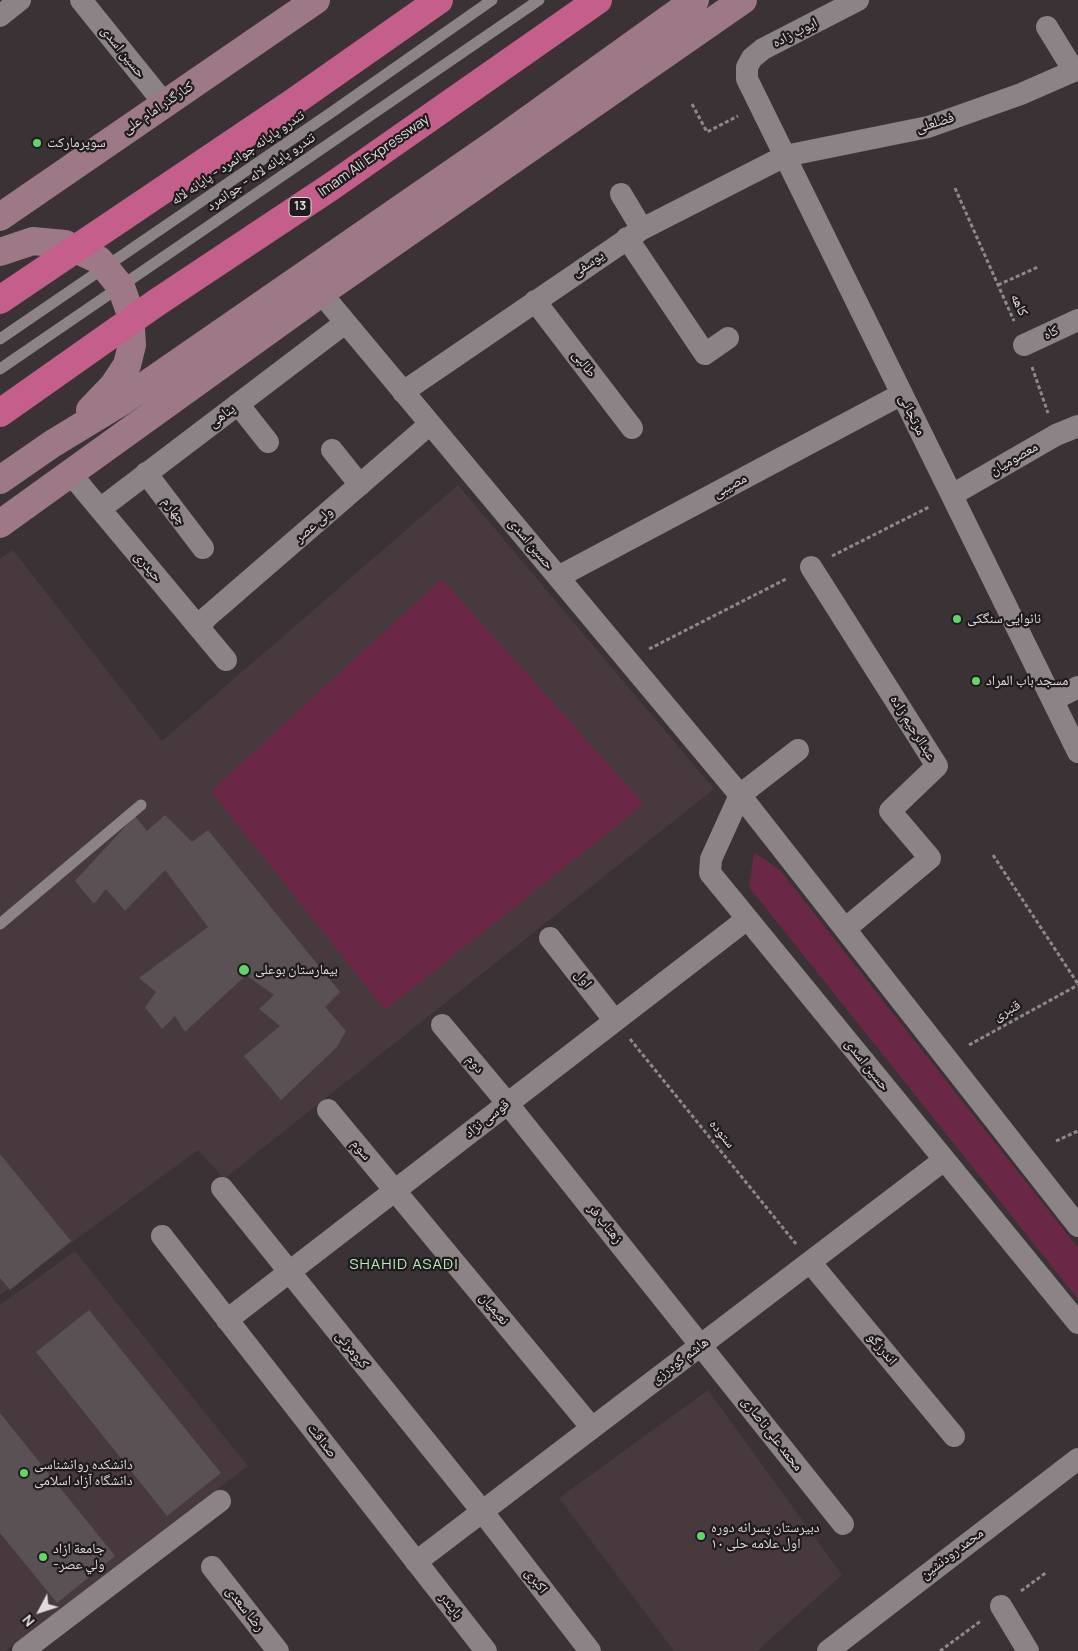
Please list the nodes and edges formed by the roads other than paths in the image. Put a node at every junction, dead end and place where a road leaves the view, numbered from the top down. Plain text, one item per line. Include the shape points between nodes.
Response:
1 (20, 0) edge
2 (81, 0) edge
3 (316, 0) edge
4 (439, 0) edge
5 (492, 0) edge
6 (538, 0) edge
7 (598, 0) edge
8 (695, 0) edge
9 (743, 0) edge
10 (858, 0) edge
11 (0, 16) edge
12 (1048, 27) dead end
13 (1076, 70) edge
14 (747, 78) joint
15 (164, 103) junction
16 (587, 107) junction
17 (500, 140) junction
18 (785, 156) junction
19 (621, 194) dead end
20 (444, 207) junction
21 (0, 217) edge
22 (634, 234) junction
23 (0, 252) edge
24 (321, 294) junction
25 (0, 300) edge
26 (535, 300) junction
27 (1078, 320) edge
28 (345, 323) junction
29 (728, 338) dead end
30 (0, 339) edge
31 (1024, 346) road end
32 (0, 369) edge
33 (403, 392) junction
34 (902, 394) junction
35 (238, 404) junction
36 (0, 412) edge
37 (430, 424) junction
38 (1078, 426) edge
39 (632, 428) dead end
40 (268, 442) dead end
41 (52, 444) junction
42 (332, 450) dead end
43 (70, 473) junction
44 (146, 473) junction
45 (0, 480) edge
46 (360, 484) junction
47 (952, 495) junction
48 (100, 509) junction
49 (0, 524) edge
50 (203, 548) dead end
51 (811, 567) dead end
52 (558, 577) junction
53 (199, 627) junction
54 (226, 660) dead end
55 (1078, 687) edge
56 (1053, 700) junction
57 (798, 750) dead end
58 (1078, 752) edge
59 (740, 795) junction
60 (141, 805) dead end
61 (747, 919) junction
62 (0, 924) edge
63 (845, 929) junction
64 (550, 938) dead end
65 (615, 1021) junction
66 (442, 1025) dead end
67 (508, 1104) junction
68 (328, 1110) dead end
69 (944, 1160) junction
70 (222, 1188) dead end
71 (395, 1190) junction
72 (1078, 1226) edge
73 (162, 1236) dead end
74 (810, 1262) junction
75 (290, 1272) junction
76 (227, 1320) junction
77 (1078, 1323) edge
78 (702, 1344) junction
79 (592, 1428) junction
80 (954, 1436) dead end
81 (1078, 1459) edge
82 (220, 1501) dead end
83 (482, 1511) junction
84 (843, 1524) dead end
85 (416, 1562) junction
86 (212, 1568) dead end
87 (1001, 1606) dead end
88 (23, 1651) edge
89 (278, 1651) edge
90 (486, 1651) edge
91 (590, 1651) edge
92 (828, 1651) edge
93 (1028, 1651) edge

1 - 11 street
2 - 15 street, حسین اسدی
3 - 15 main road, کنارگذر امام علی
4 - 25 highway
5 - 30 lane, تندرو پایانه جوانمرد - پایانه لاله
6 - 32 lane, تندرو پایانه لاله - جوانمرد
7 - 36 highway, Imam Ali Expressway / 13 via 340,181
8 - 17 main road
9 - 16 main road
10 - 14 street, ایوب زاده via 763,49 747,67
12 - 13 street
13 - 18 street, فضلعلی via 1021,94 928,127
14 - 18 street, مرتجائی
15 - 21 main road, کنارگذر امام علی
16 - 17 main road
16 - 20 main road
17 - 20 main road
17 - 41 main road via 122,402
18 - 22 street, یوسفی
18 - 34 street, مرتجائی
19 - 22 street
20 - 24 main road
22 - 26 street, یوسفی
22 - 29 street via 705,354
23 - 41 main road via 33,241 65,244 91,256 99,260 121,286 130,312 132,345 127,365 95,405
24 - 28 street, حسین اسدی
24 - 43 main road
26 - 33 street, یوسفی
26 - 39 street, طالبی
27 - 31 street, کاه
28 - 33 street, حسین اسدی
28 - 35 street, پناهی
33 - 37 street, حسین اسدی
34 - 47 street, مرتجائی
34 - 52 street, مصیبی
35 - 40 street
35 - 44 street, پناهی
37 - 46 street, ولی عصر
37 - 52 street, حسین اسدی
38 - 47 street, معصومیان via 1056,434
41 - 45 main road
42 - 46 street
43 - 48 street, حیدری
43 - 49 main road
44 - 48 street, پناهی
44 - 50 street, چهارم
46 - 53 street, ولی عصر
47 - 56 street, مرتجائی
48 - 53 street, حیدری
51 - 63 street, عبدالرحیم زاده via 937,766 890,812 930,858
52 - 59 street, حسین اسدی
53 - 54 street, حیدری
55 - 56 street
56 - 58 street, مرتجائی
57 - 59 street
59 - 61 street, حسین اسدی via 711,859 710,873
59 - 63 street, حسین اسدی
60 - 62 lane
61 - 65 street, قوسی نژاد
61 - 69 street, حسین اسدی
63 - 72 street, حسین اسدی
64 - 65 street, اول
65 - 67 street, قوسی نژاد
66 - 67 street, دوم
67 - 71 street, قوسی نژاد
67 - 78 street, زهتاب فر
68 - 71 street, سوم
69 - 74 street, هاشم گودرزی
69 - 77 street, حسین اسدی
70 - 75 street, کیومرثی
71 - 75 street, قوسی نژاد
71 - 79 street, نعیمیان
73 - 76 street, صداقت
74 - 78 street, هاشم گودرزی
74 - 80 street, اندرزگو
75 - 76 street, قوسی نژاد
75 - 83 street, کیومرثی
76 - 85 street, صداقت
78 - 79 street, هاشم گودرزی
78 - 84 street, محمد علی ناصاری
79 - 83 street, هاشم گودرزی
81 - 92 street, محمد رودنشین
82 - 88 street
83 - 85 street, هاشم گودرزی
83 - 91 street, اکبری
85 - 90 street, بایندر
86 - 89 street, رضا سعدی
87 - 93 street

